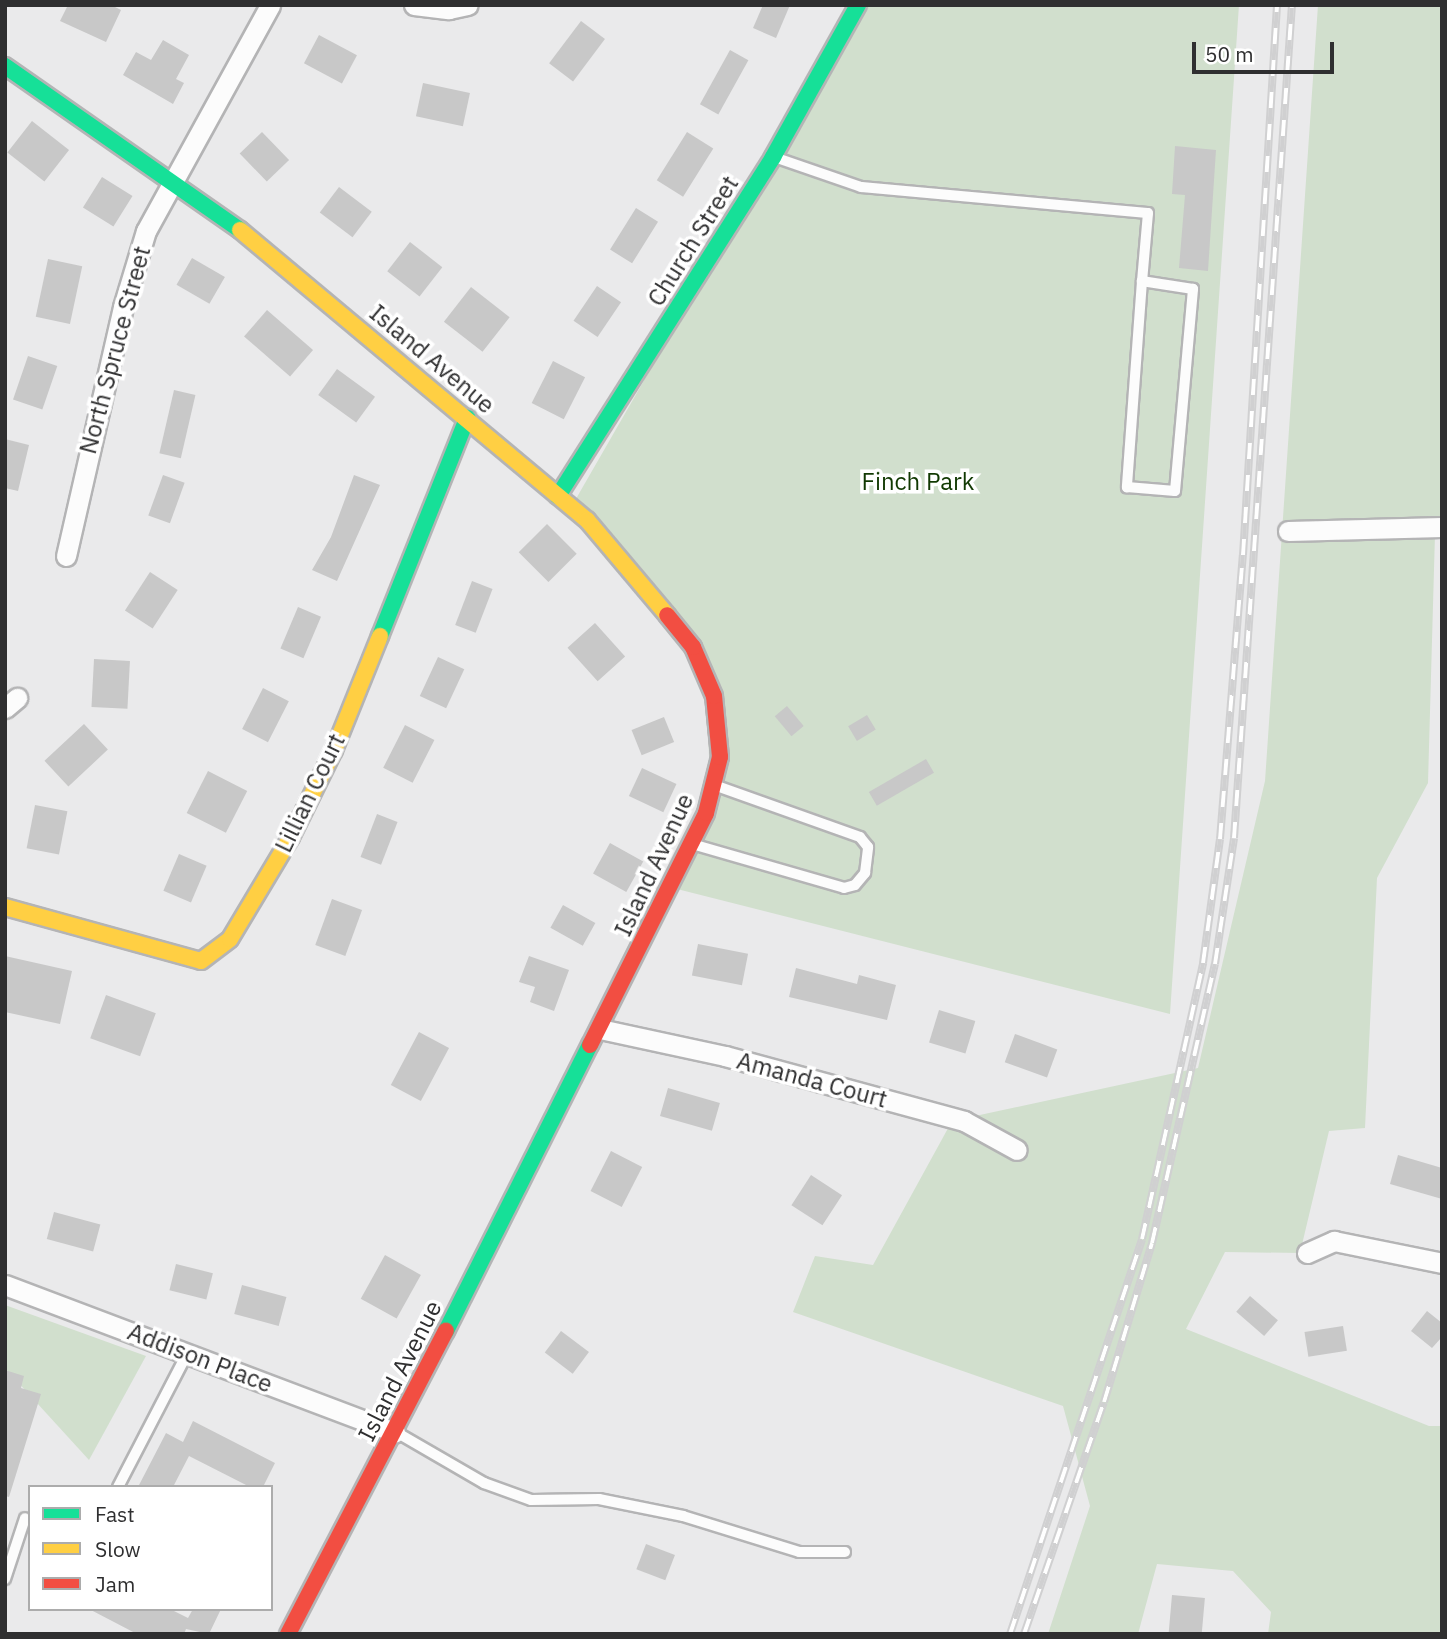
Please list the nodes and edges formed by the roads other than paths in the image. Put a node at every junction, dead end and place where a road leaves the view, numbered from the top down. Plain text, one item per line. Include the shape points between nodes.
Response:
1 (270, 5) edge
2 (414, 5) edge
3 (468, 5) edge
4 (858, 5) edge
5 (5, 66) edge
6 (773, 157) junction
7 (171, 182) junction
8 (1142, 281) junction
9 (467, 418) junction
10 (558, 496) junction
11 (1442, 527) edge
12 (1288, 531) dead end
13 (66, 556) dead end
14 (715, 785) junction
15 (691, 844) junction
16 (5, 907) edge
17 (600, 1029) junction
18 (1017, 1150) dead end
19 (1307, 1253) dead end
20 (1442, 1263) edge
21 (5, 1285) edge
22 (187, 1353) junction
23 (395, 1432) junction
24 (119, 1485) edge
25 (24, 1518) dead end
26 (845, 1552) dead end
27 (5, 1579) edge
28 (288, 1634) edge

1 - 7 street, North Spruce Street
2 - 3 street via 449,9
4 - 6 street, Church Street
5 - 7 street, Island Avenue
6 - 8 lane via 861,187 1147,213
6 - 10 street, Church Street
7 - 9 street, Island Avenue via 249,237
7 - 13 street, North Spruce Street via 146,231 123,307
8 - 8 lane via 1127,487 1175,491 1193,289
9 - 10 street, Island Avenue
9 - 16 street, Lillian Court via 334,750 291,837 230,939 201,961
10 - 14 street, Island Avenue via 587,520 693,647 714,696 719,725
11 - 12 street
14 - 15 street, Island Avenue
14 - 15 lane via 860,837 868,847 865,873 855,885 844,888
15 - 17 street, Island Avenue
17 - 18 street, Amanda Court via 725,1056 964,1121
17 - 23 street, Island Avenue
19 - 20 street via 1334,1241
21 - 22 street, Addison Place
22 - 23 street, Addison Place
22 - 24 lane
23 - 26 lane via 484,1483 531,1500 599,1499 683,1516 799,1552
23 - 28 street, Island Avenue
25 - 27 lane

